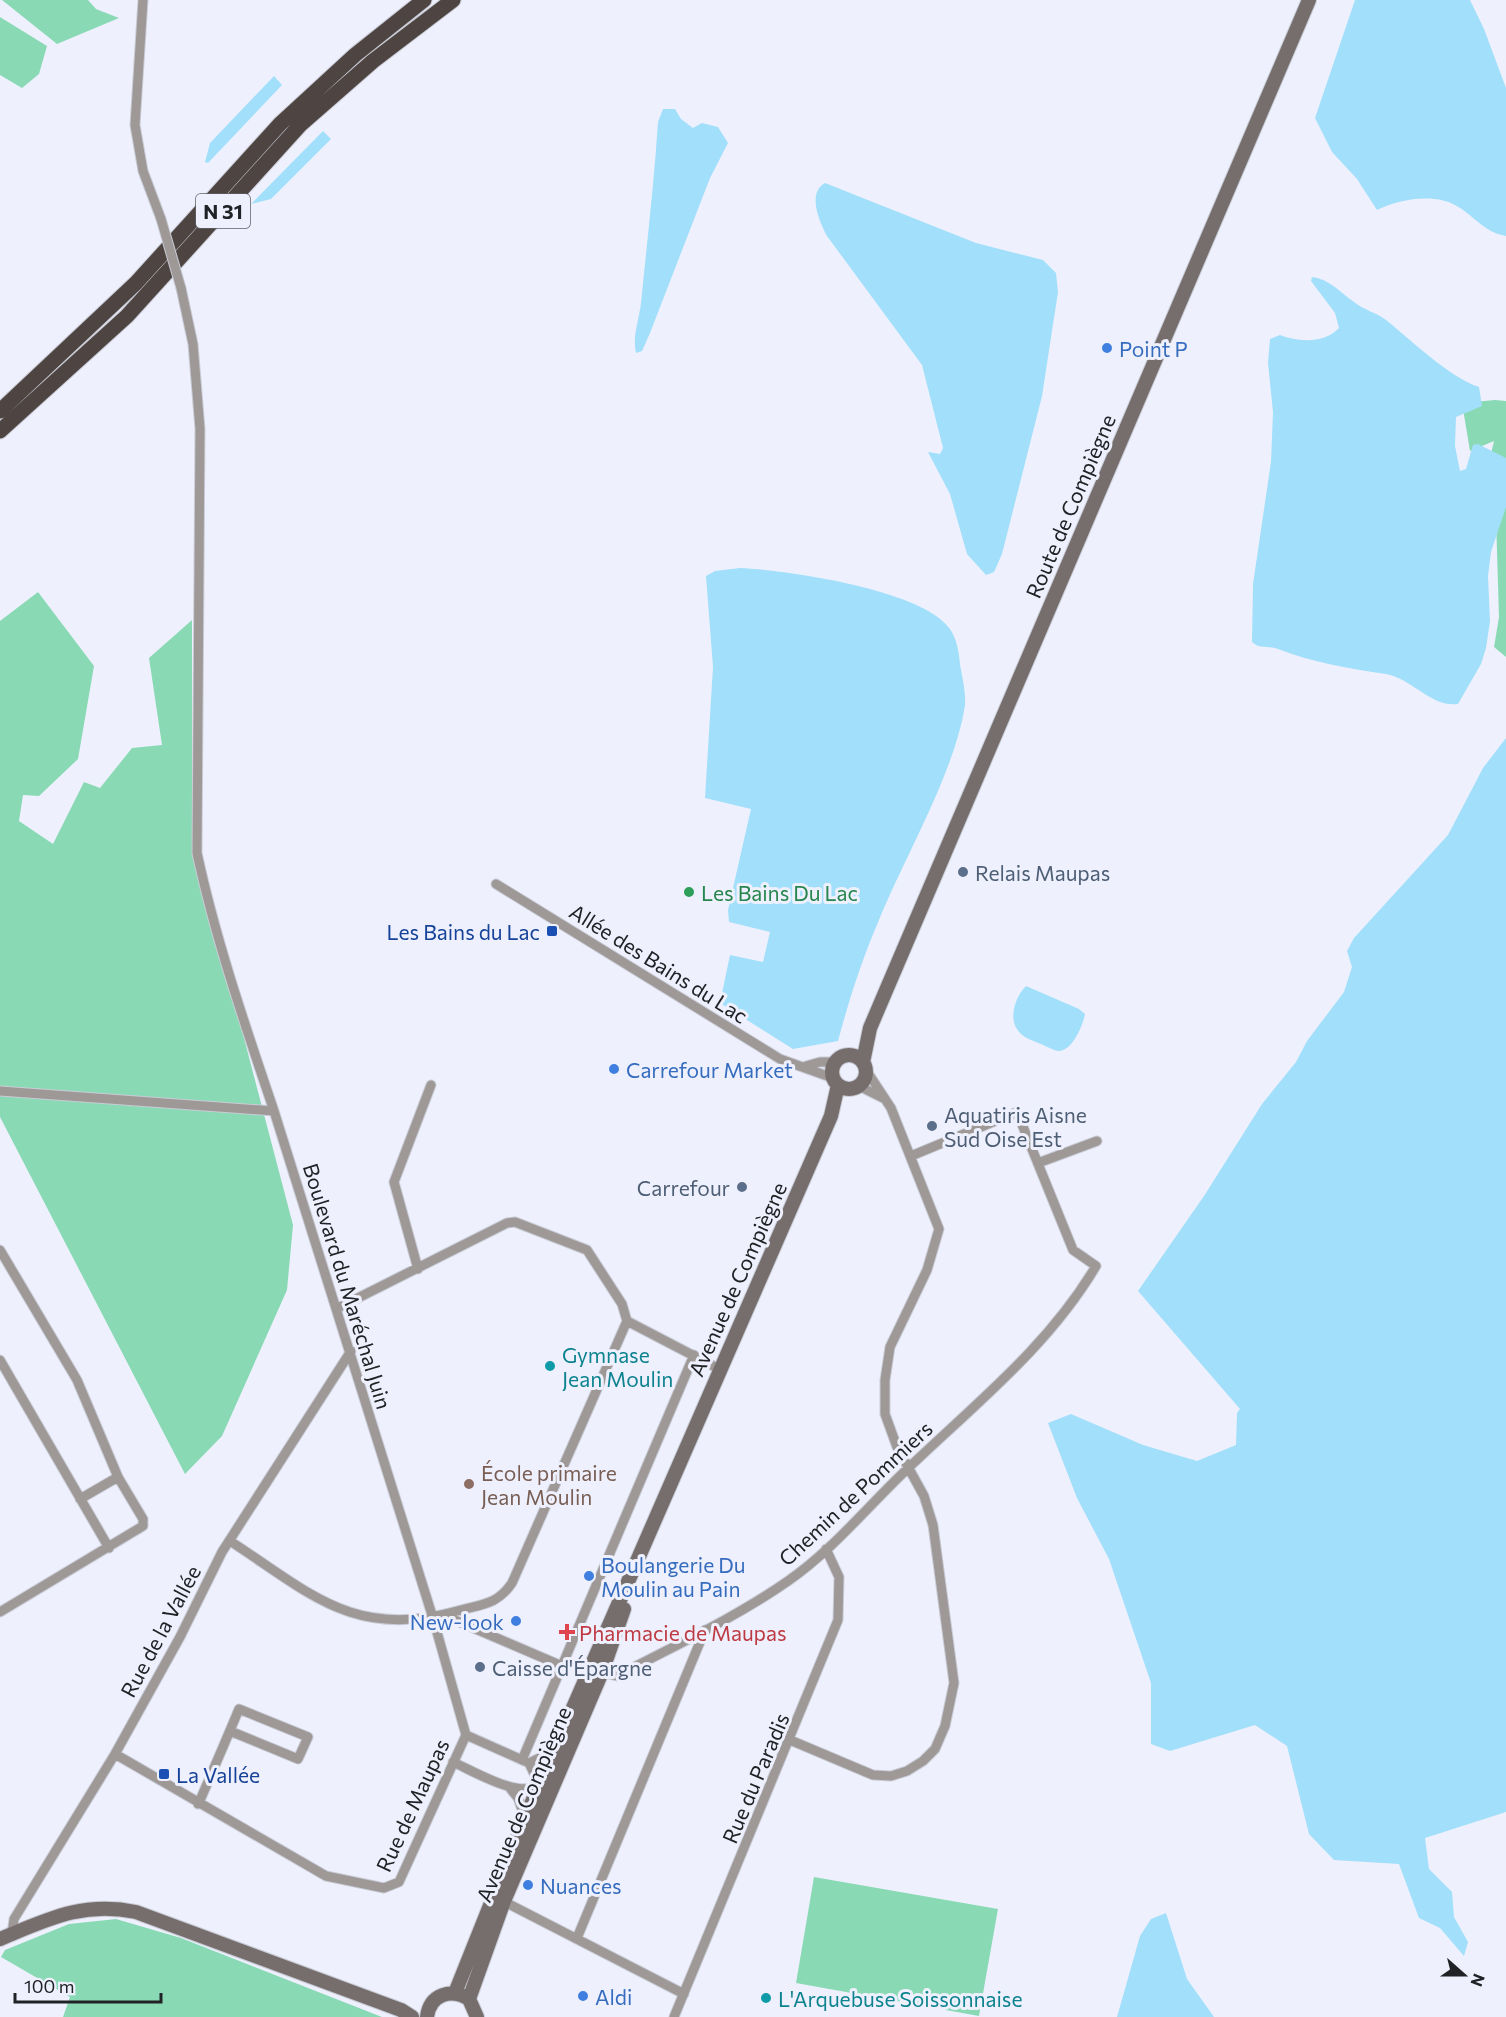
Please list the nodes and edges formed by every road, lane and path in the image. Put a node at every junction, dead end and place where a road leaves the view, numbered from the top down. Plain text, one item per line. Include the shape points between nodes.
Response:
1 (143, 0) edge
2 (424, 0) edge
3 (453, 0) edge
4 (1309, 0) edge
5 (0, 411) edge
6 (0, 431) edge
7 (496, 884) dead end
8 (870, 1028) junction
9 (841, 1058) junction
10 (806, 1066) junction
11 (864, 1066) junction
12 (845, 1084) junction
13 (431, 1085) dead end
14 (0, 1091) edge
15 (884, 1098) junction
16 (274, 1110) junction
17 (1097, 1141) dead end
18 (911, 1156) junction
19 (1038, 1163) junction
20 (0, 1251) edge
21 (418, 1269) junction
22 (338, 1308) junction
23 (627, 1321) junction
24 (351, 1351) junction
25 (694, 1355) junction
26 (0, 1360) edge
27 (721, 1370) junction
28 (908, 1468) junction
29 (118, 1477) junction
30 (80, 1498) junction
31 (230, 1541) junction
32 (109, 1548) junction
33 (826, 1549) junction
34 (0, 1612) edge
35 (438, 1616) junction
36 (705, 1630) junction
37 (562, 1666) junction
38 (596, 1670) junction
39 (230, 1731) junction
40 (466, 1735) junction
41 (790, 1740) junction
42 (554, 1751) junction
43 (115, 1754) junction
44 (525, 1761) junction
45 (453, 1762) junction
46 (560, 1769) junction
47 (540, 1784) junction
48 (509, 1787) junction
49 (198, 1804) junction
50 (532, 1819) junction
51 (498, 1898) junction
52 (6, 1937) edge
53 (577, 1938) junction
54 (455, 1993) junction
55 (684, 1994) junction
56 (469, 1999) junction
57 (429, 2011) edge
58 (407, 2014) edge
59 (477, 2017) edge
60 (674, 2017) edge

1 - 16 street, Boulevard du Maréchal Juin, bridge via 135,125 143,171 181,288 193,344 200,429 197,853 233,989
2 - 5 highway, N 31 via 355,55 280,124 135,283
3 - 6 highway, N 31 via 301,124 126,316
4 - 8 main road, Route de Compiègne
7 - 10 street, Allée des Bains du Lac via 780,1059
8 - 9 main road
8 - 11 main road
9 - 10 street, Allée des Bains du Lac
9 - 11 main road via 856,1056
9 - 12 main road via 832,1070
10 - 12 street, Allée des Bains du Lac
11 - 12 main road via 864,1079
11 - 15 street
12 - 15 street, Allée des Bains du Lac
12 - 27 main road, Avenue de Compiègne
13 - 21 street via 394,1182
14 - 16 street
15 - 18 street
16 - 22 street, Boulevard du Maréchal Juin
17 - 19 street
18 - 19 street via 1017,1112
18 - 28 street via 939,1229 927,1270 890,1347 885,1380 885,1414
19 - 28 street, Chemin de Pommiers via 1073,1250 1096,1266 1030,1352
20 - 29 street via 77,1380
21 - 22 street
21 - 23 street via 515,1222 587,1250 622,1304
22 - 24 street, Boulevard du Maréchal Juin
23 - 25 street
23 - 35 street via 512,1583 499,1600
24 - 31 street, Rue de la Vallée
24 - 35 street, Boulevard du Maréchal Juin
25 - 27 street
25 - 37 street
26 - 30 street
27 - 38 main road, Avenue de Compiègne via 653,1525
28 - 33 street, Chemin de Pommiers
28 - 41 street via 924,1496 933,1525 944,1593 954,1683 945,1726 935,1749 923,1761 907,1772 891,1776 873,1775
29 - 30 street
29 - 32 street via 143,1519 143,1526
30 - 32 street
31 - 35 street via 344,1611 378,1620
31 - 43 street, Rue de la Vallée
32 - 34 street
33 - 36 street, Chemin de Pommiers via 788,1581
33 - 41 street, Rue du Paradis via 839,1577 838,1620
35 - 37 street
35 - 40 street, Boulevard du Maréchal Juin
36 - 38 street, Chemin de Pommiers via 617,1677
36 - 53 street
37 - 44 street
38 - 42 main road, Avenue de Compiègne
38 - 46 main road, Avenue de Compiègne
39 - 39 street via 298,1759 308,1737 239,1708
39 - 49 street
40 - 44 street, Rue de Maupas
40 - 45 street, Rue de Maupas
41 - 55 street, Rue du Paradis
42 - 44 street
42 - 47 main road, Avenue de Compiègne
43 - 49 street, Rue de Maupas
43 - 52 street, Rue de la Vallée
44 - 47 street
45 - 48 street
45 - 49 street, Rue de Maupas via 399,1882 393,1887 326,1876
46 - 47 street
46 - 50 main road, Avenue de Compiègne
47 - 48 street via 525,1790
47 - 50 main road, Avenue de Compiègne
48 - 50 street
50 - 51 main road, Avenue de Compiègne
51 - 53 street
51 - 54 main road, Avenue de Compiègne
51 - 56 main road, Avenue de Compiègne
52 - 58 main road via 68,1912 94,1908 136,1912
53 - 55 street
54 - 56 main road
54 - 57 main road via 446,1994
55 - 60 street, Rue du Paradis
56 - 59 main road
57 - 58 main road

